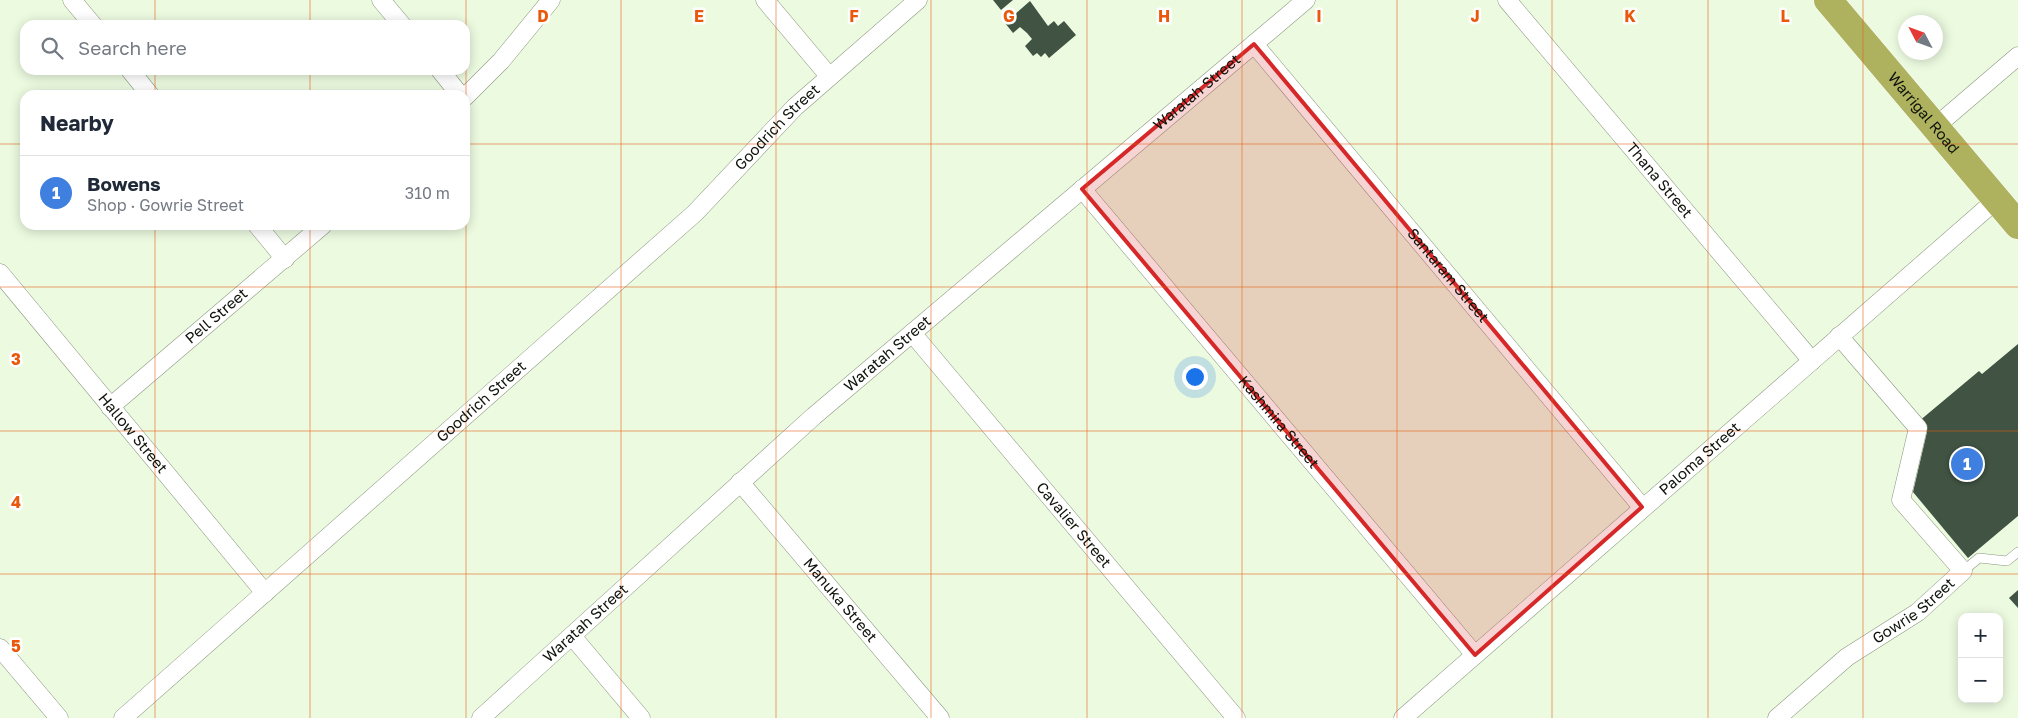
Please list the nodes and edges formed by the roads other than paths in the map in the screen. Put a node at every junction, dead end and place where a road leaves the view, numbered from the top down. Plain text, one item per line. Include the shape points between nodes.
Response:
1 (72, 0) edge
2 (382, 0) edge
3 (551, 0) edge
4 (765, 0) edge
5 (918, 0) edge
6 (1306, 0) edge
7 (1507, 0) edge
8 (1828, 0) edge
9 (89, 20) edge
10 (398, 20) edge
11 (1254, 44) junction
12 (2018, 56) edge
13 (134, 75) edge
14 (444, 75) edge
15 (829, 76) junction
16 (146, 90) edge
17 (456, 90) edge
18 (470, 92) edge
19 (1935, 127) junction
20 (1082, 189) junction
21 (1996, 200) junction
22 (2018, 225) edge
23 (261, 230) edge
24 (317, 230) edge
25 (285, 259) junction
26 (0, 274) edge
27 (912, 333) junction
28 (1839, 336) junction
29 (1812, 361) junction
30 (110, 406) junction
31 (740, 482) junction
32 (1642, 507) junction
33 (2018, 552) edge
34 (1963, 571) junction
35 (265, 593) junction
36 (572, 636) junction
37 (0, 648) edge
38 (1475, 655) junction
39 (58, 718) edge
40 (123, 718) edge
41 (481, 718) edge
42 (641, 718) edge
43 (940, 718) edge
44 (1236, 718) edge
45 (1404, 718) edge
46 (1777, 718) edge

1 - 9 street
2 - 10 street
3 - 18 street via 501,61
4 - 15 street
5 - 15 street, Goodrich Street
6 - 11 street, Waratah Street
7 - 29 street, Thana Street
8 - 19 highway, Warrigal Road
11 - 20 street, Waratah Street
11 - 32 street, Santaram Street
12 - 19 street
13 - 16 street
14 - 17 street
15 - 35 street, Goodrich Street via 795,107 695,213
19 - 21 highway, Warrigal Road
20 - 27 street, Waratah Street
20 - 38 street, Kashmira Street
21 - 22 highway, Warrigal Road
21 - 28 street, Paloma Street
23 - 25 street
24 - 25 street, Pell Street
25 - 30 street, Pell Street
26 - 30 street, Hallow Street
27 - 31 street, Waratah Street
27 - 44 street, Cavalier Street
28 - 29 street, Paloma Street
28 - 34 street, Gowrie Street via 1918,428 1901,500
29 - 32 street, Paloma Street
30 - 35 street, Hallow Street
31 - 36 street, Waratah Street
31 - 43 street, Manuka Street
32 - 38 street, Paloma Street
33 - 34 lane via 2007,560 1979,558
34 - 46 street, Gowrie Street via 1918,612 1847,657
35 - 40 street, Goodrich Street
36 - 41 street, Waratah Street
36 - 42 street
37 - 39 street
38 - 45 street, Paloma Street

